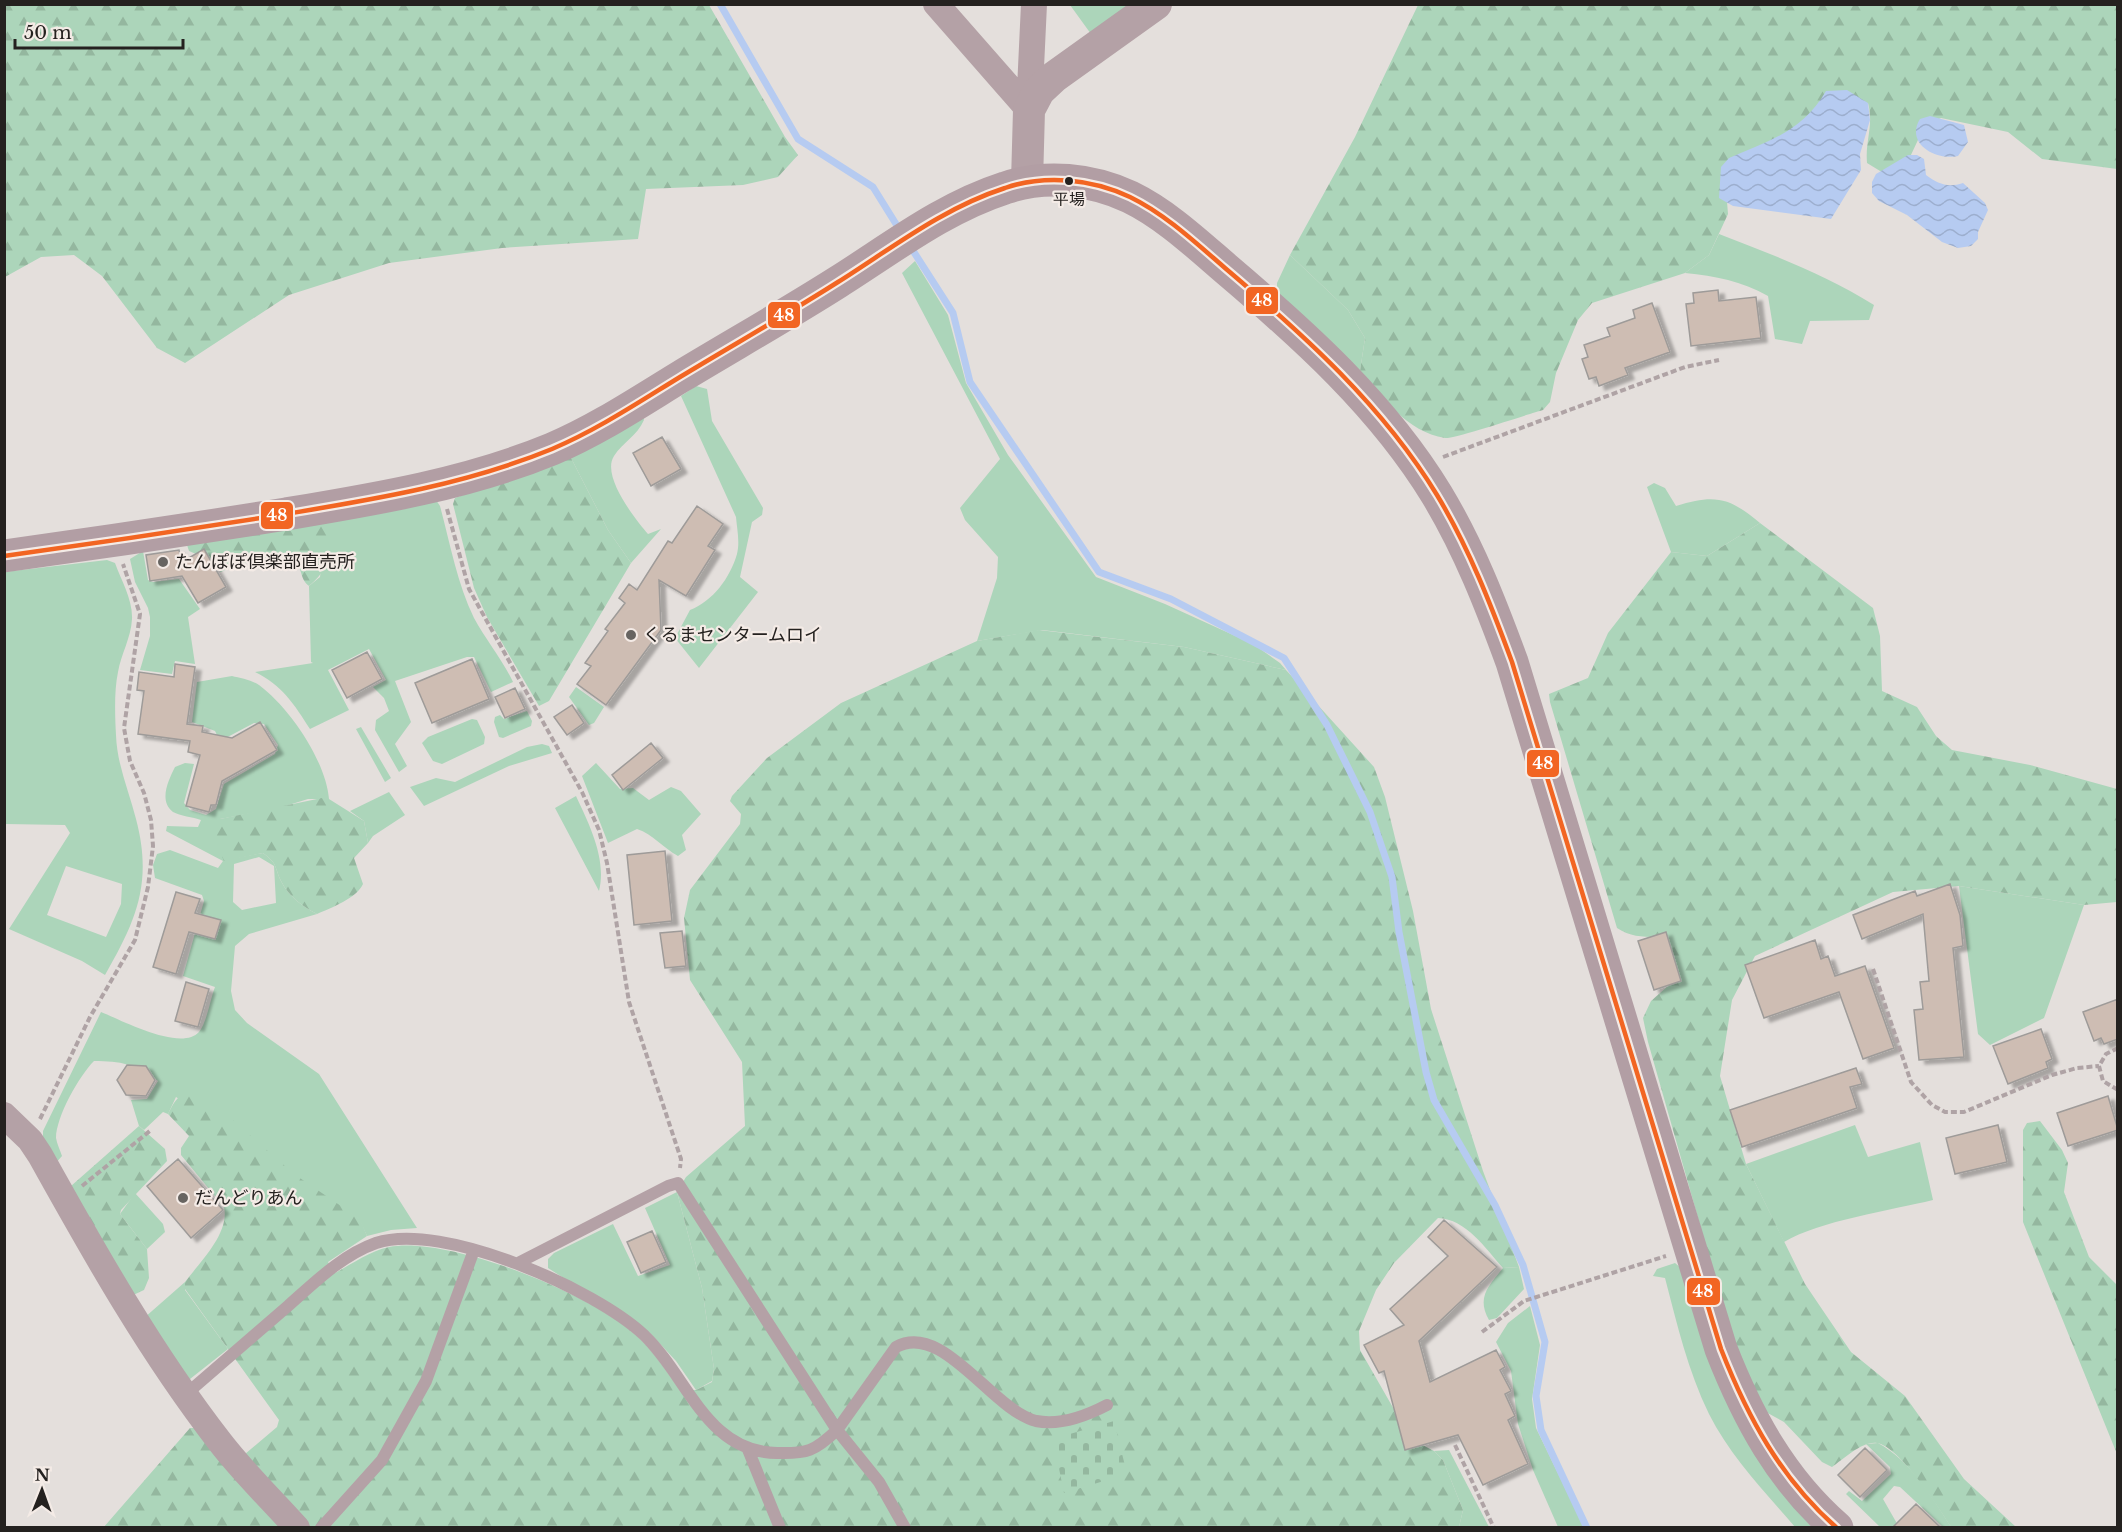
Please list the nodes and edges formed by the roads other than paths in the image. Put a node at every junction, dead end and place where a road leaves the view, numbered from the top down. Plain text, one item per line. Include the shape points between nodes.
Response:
1 (936, 4) edge
2 (1034, 4) edge
3 (1156, 4) edge
4 (1029, 110) junction
5 (1027, 182) junction
6 (4, 556) edge
7 (4, 1115) edge
8 (474, 1250) junction
9 (518, 1263) junction
10 (185, 1395) junction
11 (1107, 1405) dead end
12 (837, 1430) junction
13 (747, 1447) junction
14 (297, 1527) edge
15 (321, 1527) edge
16 (780, 1527) edge
17 (905, 1527) edge
18 (1837, 1527) edge

1 - 4 street
2 - 4 street
3 - 4 street via 1054,77
4 - 5 street
5 - 6 main road via 980,197 933,220 606,422 553,448 441,485 389,497
5 - 18 main road via 1078,181 1104,188 1131,198 1190,238 1358,390 1420,469 1458,533 1512,662 1721,1349 1755,1426 1780,1467 1811,1505
7 - 10 street via 30,1140 115,1290
8 - 9 lane
8 - 10 lane via 422,1239 400,1239 360,1250 326,1273
8 - 15 lane via 426,1381 382,1460
9 - 12 lane via 678,1183
9 - 13 lane via 571,1289 643,1334 671,1366 713,1427 735,1444
10 - 14 street via 222,1445
11 - 12 lane via 1059,1422 1037,1421 1019,1415 944,1352 927,1343 906,1342 896,1347
12 - 13 lane via 819,1448 799,1454 764,1453
12 - 17 lane via 861,1456
13 - 16 lane

